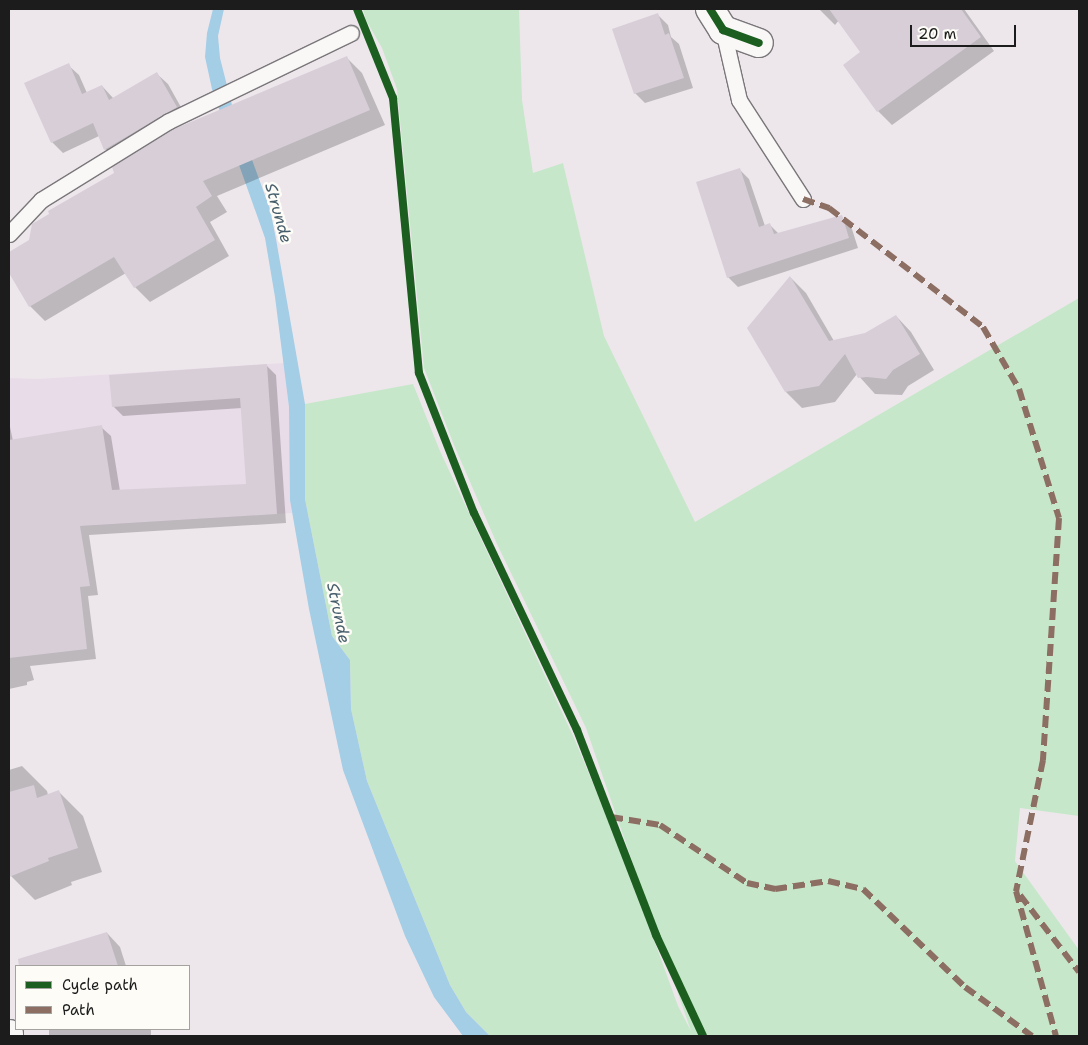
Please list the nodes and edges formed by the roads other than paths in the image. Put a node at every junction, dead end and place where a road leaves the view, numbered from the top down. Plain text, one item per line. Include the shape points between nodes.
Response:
1 (716, 19) edge
2 (351, 33) dead end
3 (759, 43) dead end
4 (803, 199) dead end
5 (9, 234) edge

1 - 3 street
1 - 4 lane via 739,100
2 - 5 lane via 169,121 41,200

